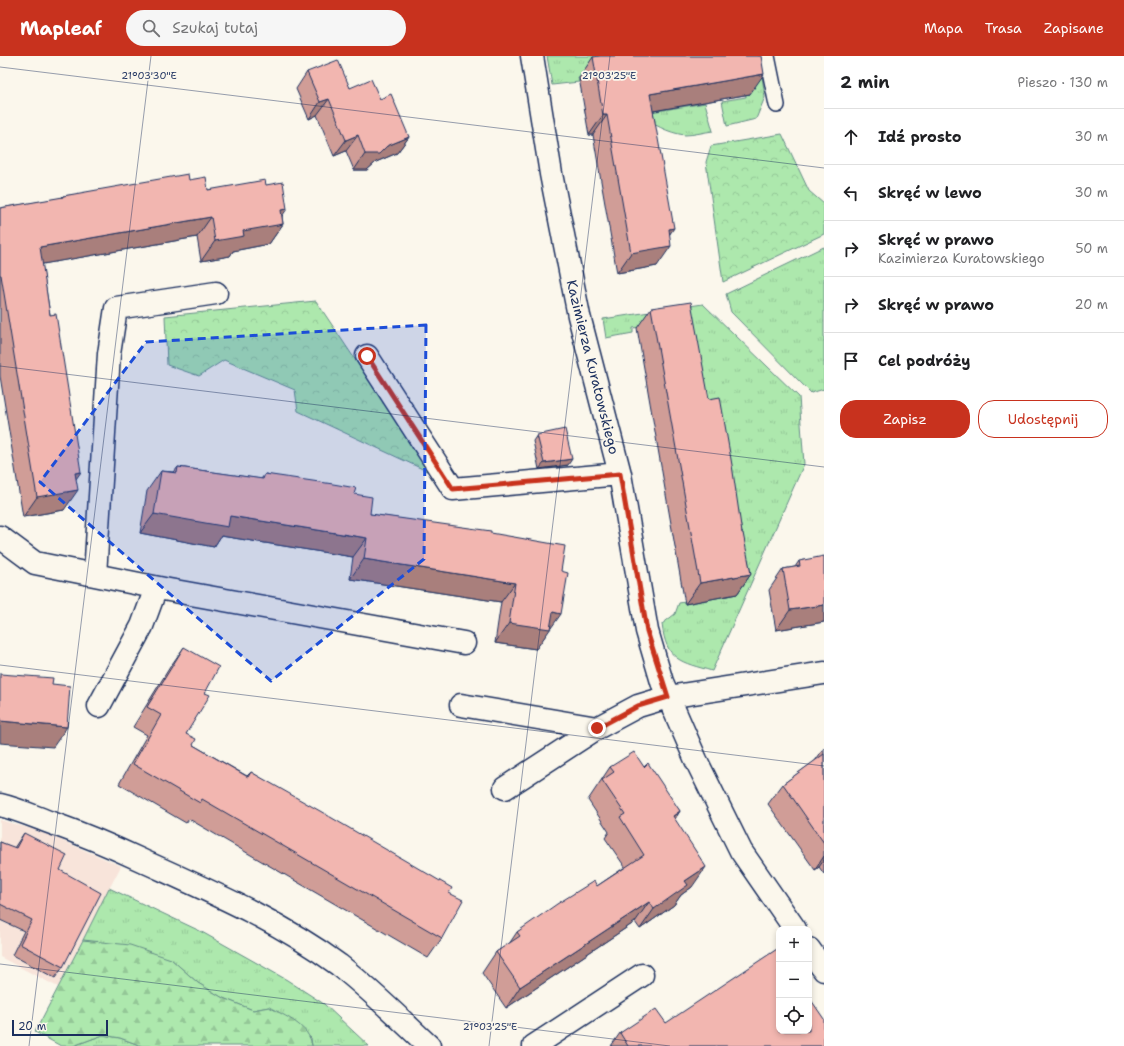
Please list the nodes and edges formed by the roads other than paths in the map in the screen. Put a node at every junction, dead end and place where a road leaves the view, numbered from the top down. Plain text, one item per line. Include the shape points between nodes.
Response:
1 (532, 56) edge
2 (767, 56) edge
3 (777, 104) dead end
4 (216, 294) dead end
5 (367, 356) dead end
6 (620, 474) junction
7 (0, 537) edge
8 (95, 575) junction
9 (156, 588) junction
10 (464, 643) dead end
11 (824, 673) edge
12 (668, 697) junction
13 (461, 705) dead end
14 (99, 706) dead end
15 (597, 728) junction
16 (505, 788) dead end
17 (0, 805) edge
18 (793, 926) edge
19 (812, 953) edge
20 (824, 970) edge
21 (642, 975) dead end
22 (543, 1044) edge
23 (429, 1046) edge

1 - 6 street, Kazimierza Kuratowskiego via 551,174 579,316
2 - 3 lane
4 - 8 street via 116,308 109,361
5 - 6 street via 453,489
6 - 12 street, Kazimierza Kuratowskiego via 647,631
7 - 8 street via 35,563
8 - 9 street
9 - 10 street
9 - 14 street via 142,626
11 - 12 street
12 - 15 street via 638,706
12 - 18 street, Kazimierza Kuratowskiego via 741,852
13 - 15 street
15 - 16 street
17 - 23 street via 103,843 239,904 337,964 378,996
19 - 20 street
21 - 22 street

